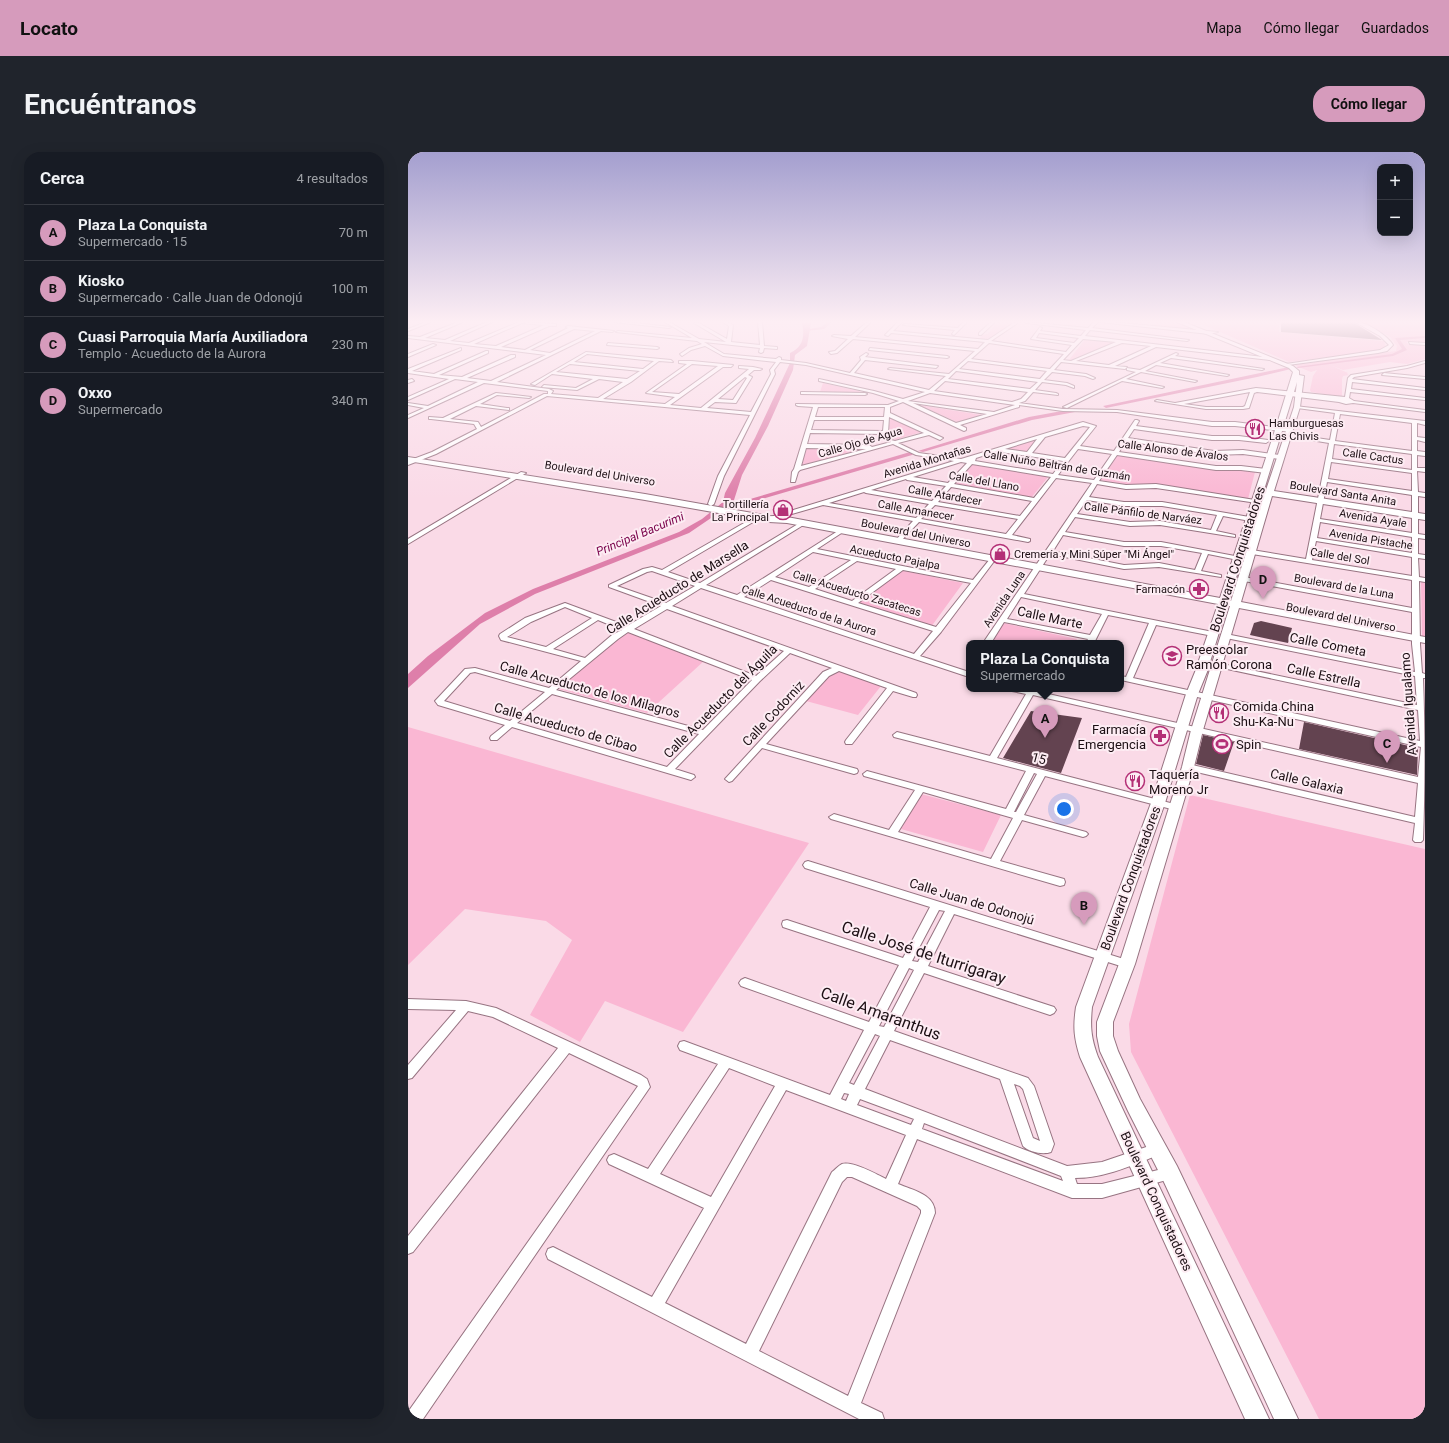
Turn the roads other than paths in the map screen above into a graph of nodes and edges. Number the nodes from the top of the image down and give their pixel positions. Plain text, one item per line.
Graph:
1 (447, 381) edge
2 (476, 381) edge
3 (495, 381) edge
4 (538, 381) edge
5 (593, 381) edge
6 (629, 381) edge
7 (665, 381) edge
8 (701, 381) edge
9 (737, 381) edge
10 (747, 381) edge
11 (769, 381) edge
12 (821, 381) edge
13 (826, 381) edge
14 (888, 381) edge
15 (944, 381) edge
16 (954, 381) edge
17 (1041, 381) edge
18 (1042, 381) edge
19 (1120, 381) edge
20 (1128, 381) edge
21 (1293, 381) edge
22 (1301, 381) edge
23 (1350, 381) edge
24 (1359, 381) edge
25 (482, 382) junction
26 (491, 383) junction
27 (1072, 387) dead end
28 (1162, 387) dead end
29 (1425, 389) edge
30 (1253, 390) junction
31 (1348, 390) junction
32 (931, 391) junction
33 (1032, 391) junction
34 (802, 393) dead end
35 (816, 393) junction
36 (882, 394) junction
37 (1056, 394) dead end
38 (1289, 394) junction
39 (548, 395) junction
40 (1299, 395) junction
41 (680, 396) junction
42 (529, 397) dead end
43 (408, 399) edge
44 (600, 399) junction
45 (1084, 399) junction
46 (714, 400) junction
47 (1343, 400) junction
48 (1425, 400) edge
49 (904, 401) junction
50 (1157, 401) dead end
51 (1019, 402) junction
52 (408, 404) edge
53 (474, 404) junction
54 (1175, 404) junction
55 (667, 405) junction
56 (798, 405) dead end
57 (816, 405) junction
58 (888, 406) junction
59 (1297, 407) junction
60 (428, 408) junction
61 (1009, 408) junction
62 (1065, 408) junction
63 (507, 409) dead end
64 (703, 409) junction
65 (1094, 409) junction
66 (1425, 411) edge
67 (1338, 412) junction
68 (993, 413) junction
69 (753, 414) junction
70 (887, 416) junction
71 (408, 417) edge
72 (431, 418) dead end
73 (812, 418) junction
74 (446, 419) junction
75 (1137, 421) dead end
76 (1414, 422) junction
77 (1425, 423) edge
78 (956, 425) junction
79 (1133, 427) junction
80 (480, 429) junction
81 (964, 429) dead end
82 (1286, 430) junction
83 (808, 431) junction
84 (885, 433) junction
85 (929, 433) junction
86 (1043, 436) junction
87 (940, 438) dead end
88 (1414, 438) junction
89 (1125, 439) junction
90 (1248, 439) junction
91 (1425, 440) edge
92 (1266, 441) dead end
93 (895, 442) junction
94 (1332, 442) junction
95 (803, 446) junction
96 (881, 447) junction
97 (1077, 447) junction
98 (997, 450) junction
99 (1243, 452) junction
100 (1415, 452) junction
101 (1116, 453) junction
102 (1028, 454) junction
103 (1425, 454) edge
104 (978, 456) junction
105 (1275, 457) junction
106 (412, 459) edge
107 (962, 460) junction
108 (1067, 460) junction
109 (1329, 460) junction
110 (972, 462) junction
111 (797, 469) junction
112 (1415, 470) junction
113 (1425, 470) edge
114 (1266, 471) junction
115 (520, 474) junction
116 (1055, 475) junction
117 (906, 478) junction
118 (1325, 480) junction
119 (793, 481) dead end
120 (1096, 482) junction
121 (950, 485) junction
122 (865, 491) junction
123 (1263, 493) junction
124 (1415, 493) junction
125 (1425, 495) edge
126 (1085, 498) junction
127 (1036, 500) junction
128 (1321, 500) junction
129 (822, 503) junction
130 (934, 503) junction
131 (714, 506) junction
132 (736, 511) junction
133 (1221, 514) junction
134 (1415, 514) junction
135 (1074, 515) junction
136 (1425, 515) edge
137 (758, 517) junction
138 (774, 518) junction
139 (1022, 518) junction
140 (917, 520) junction
141 (1256, 520) junction
142 (1317, 520) junction
143 (803, 523) junction
144 (841, 531) junction
145 (1213, 532) junction
146 (1062, 533) junction
147 (1415, 535) junction
148 (1008, 536) junction
149 (1233, 536) dead end
150 (1425, 537) edge
151 (1313, 539) junction
152 (1028, 540) dead end
153 (408, 542) edge
154 (898, 542) junction
155 (811, 550) junction
156 (1049, 552) junction
157 (1205, 552) junction
158 (1252, 552) junction
159 (1416, 556) junction
160 (1425, 557) edge
161 (1238, 558) junction
162 (856, 559) junction
163 (992, 560) junction
164 (1309, 561) junction
165 (901, 568) junction
166 (1038, 569) junction
167 (663, 572) junction
168 (1197, 572) junction
169 (1219, 576) dead end
170 (1245, 576) junction
171 (769, 577) junction
172 (1416, 579) junction
173 (1425, 580) edge
174 (975, 582) junction
175 (700, 585) junction
176 (810, 590) junction
177 (1020, 595) junction
178 (738, 598) junction
179 (853, 603) junction
180 (1229, 605) junction
181 (665, 606) junction
182 (1416, 608) junction
183 (1106, 613) junction
184 (597, 618) junction
185 (1003, 620) junction
186 (1154, 622) junction
187 (628, 629) junction
188 (938, 630) junction
189 (1219, 635) junction
190 (989, 640) edge
191 (1088, 640) edge
192 (1092, 640) edge
193 (1421, 642) edge
194 (546, 650) junction
195 (788, 650) junction
196 (915, 657) junction
197 (813, 659) junction
198 (588, 661) junction
199 (1218, 665) junction
200 (838, 668) junction
201 (966, 672) edge
202 (829, 673) junction
203 (1422, 676) edge
204 (757, 679) junction
205 (1124, 679) edge
206 (892, 687) junction
207 (551, 691) junction
208 (1026, 692) edge
209 (1030, 693) junction
210 (1192, 694) junction
211 (913, 695) dead end
212 (1208, 697) junction
213 (440, 699) joint
214 (1423, 708) edge
215 (511, 724) junction
216 (1190, 728) junction
217 (704, 733) junction
218 (897, 735) dead end
219 (494, 738) dead end
220 (849, 742) dead end
221 (761, 745) junction
222 (1425, 745) edge
223 (992, 760) junction
224 (1188, 767) junction
225 (669, 770) junction
226 (1031, 770) junction
227 (854, 771) dead end
228 (1042, 772) junction
229 (867, 774) dead end
230 (690, 776) dead end
231 (729, 780) dead end
232 (1423, 781) junction
233 (921, 788) junction
234 (1158, 802) junction
235 (1175, 807) junction
236 (1009, 813) junction
237 (1019, 816) junction
238 (834, 817) dead end
239 (1420, 821) junction
240 (892, 833) junction
241 (1083, 834) dead end
242 (1418, 840) dead end
243 (994, 863) junction
244 (808, 865) dead end
245 (1060, 882) dead end
246 (936, 905) junction
247 (951, 909) junction
248 (787, 924) dead end
249 (1101, 956) junction
250 (907, 963) junction
251 (1127, 964) junction
252 (920, 967) junction
253 (746, 983) dead end
254 (408, 1004) edge
255 (466, 1006) junction
256 (1050, 1010) dead end
257 (872, 1028) junction
258 (888, 1033) junction
259 (567, 1046) junction
260 (684, 1046) dead end
261 (726, 1062) junction
262 (408, 1074) edge
263 (1005, 1076) junction
264 (783, 1084) junction
265 (842, 1086) junction
266 (857, 1091) junction
267 (833, 1102) junction
268 (849, 1108) junction
269 (921, 1117) junction
270 (914, 1132) junction
271 (1158, 1149) junction
272 (1136, 1157) junction
273 (614, 1160) dead end
274 (1067, 1172) junction
275 (1170, 1173) junction
276 (651, 1176) junction
277 (1146, 1179) junction
278 (890, 1186) junction
279 (1072, 1191) junction
280 (714, 1205) junction
281 (408, 1248) edge
282 (553, 1254) dead end
283 (654, 1306) junction
284 (749, 1354) junction
285 (852, 1407) junction
286 (413, 1419) edge
287 (876, 1419) edge
288 (1257, 1419) edge
289 (1286, 1419) edge

1 - 43 street
2 - 25 street
3 - 26 street
4 - 5 street
6 - 44 street
7 - 41 street
8 - 41 street
9 - 46 street
10 - 46 street
11 - 69 street
12 - 35 street
13 - 36 street
14 - 32 street
15 - 32 street
16 - 33 street
17 - 33 street
18 - 27 street
19 - 45 street
20 - 28 street
21 - 38 street, Boulevard Conquistadores
22 - 40 street, Boulevard Conquistadores
23 - 31 street
24 - 29 street
25 - 26 street
25 - 60 street
26 - 39 street
30 - 38 street
30 - 54 street
30 - 54 street
31 - 47 street
31 - 48 street
32 - 49 street
32 - 51 street
33 - 37 street
33 - 51 street
34 - 35 street
35 - 36 street
36 - 49 street
38 - 40 street
38 - 82 street, Boulevard Conquistadores
39 - 44 street
39 - 80 street
40 - 47 street
40 - 59 street, Boulevard Conquistadores
41 - 55 street
42 - 53 street
44 - 55 street
45 - 62 street
45 - 65 street
46 - 64 street
47 - 66 street
49 - 58 street
49 - 68 street
49 - 78 street
50 - 54 street
51 - 61 street
51 - 61 street
51 - 62 street
51 - 65 street
52 - 60 street
53 - 63 street
53 - 74 street
55 - 64 street
56 - 57 street
57 - 58 street
57 - 73 street
58 - 70 street
59 - 67 street
59 - 82 street, Boulevard Conquistadores
60 - 71 street
61 - 68 street
62 - 65 street
64 - 69 street
65 - 82 street
67 - 76 street
67 - 94 street
68 - 78 street
69 - 131 street
70 - 73 street
70 - 84 street
70 - 85 street
72 - 74 street
73 - 83 street
74 - 80 street
75 - 79 street, Avenida Luna
76 - 77 street
76 - 88 street, Avenida Igualamo
78 - 81 street
79 - 89 street, Avenida Luna
79 - 90 street
80 - 106 street
82 - 94 street
82 - 105 street, Boulevard Conquistadores
83 - 84 street
83 - 95 street
84 - 93 street, Calle Nuño Beltrán de Guzmán
85 - 87 street
85 - 93 street, Calle Ojo de Agua
86 - 97 street, Avenida Montañas
86 - 98 street, Avenida Montañas
86 - 102 street
88 - 91 street
88 - 100 street, Avenida Igualamo
89 - 99 street
89 - 101 street, Avenida Luna
90 - 92 street
90 - 99 street
93 - 96 street, Calle Ojo de Agua
93 - 107 street, Calle Nuño Beltrán de Guzmán
94 - 100 street
94 - 109 street
95 - 96 street
95 - 111 street
96 - 111 street, Calle Ojo de Agua
97 - 101 street, Calle Alonso de Ávalos
97 - 108 street
98 - 102 street
98 - 104 street, Avenida Montañas
99 - 105 street
100 - 103 street
100 - 112 street, Avenida Igualamo
101 - 114 street, Calle Alonso de Ávalos
101 - 120 street, Avenida Luna
102 - 108 street
104 - 107 street, Avenida Montañas
104 - 110 street
105 - 114 street, Boulevard Conquistadores
105 - 123 street, Boulevard Conquistadores
106 - 115 street, Boulevard del Universo
107 - 110 street, Calle Nuño Beltrán de Guzmán
107 - 117 street, Avenida Montañas
108 - 116 street
109 - 112 street, Calle Cactus
109 - 118 street
110 - 116 street, Calle Nuño Beltrán de Guzmán
110 - 121 street
111 - 119 street
112 - 113 street, Calle Cactus
112 - 124 street, Avenida Igualamo
114 - 123 street, Boulevard Conquistadores
115 - 131 street, Boulevard del Universo
115 - 153 street
116 - 120 street, Calle Nuño Beltrán de Guzmán
116 - 127 street
117 - 121 street, Calle del Llano
117 - 122 street, Avenida Montañas
118 - 124 street
118 - 128 street
120 - 123 street, Calle Nuño Beltrán de Guzmán
120 - 126 street, Avenida Luna
121 - 127 street, Calle del Llano
121 - 130 street
122 - 129 street, Avenida Montañas
122 - 130 street, Calle Atardecer
123 - 128 street, Boulevard Santa Anita
123 - 141 street, Boulevard Conquistadores
124 - 125 street
124 - 134 street, Avenida Igualamo
126 - 133 street
126 - 135 street, Avenida Luna
127 - 139 street
128 - 134 street, Boulevard Santa Anita
128 - 142 street
129 - 138 street, Avenida Montañas
129 - 140 street, Calle Amanecer
130 - 139 street, Calle Atardecer
130 - 140 street
131 - 132 street, Boulevard del Universo
132 - 137 street, Boulevard del Universo
132 - 138 street, Boulevard del Universo
133 - 141 street
133 - 145 street
134 - 136 street, Boulevard Santa Anita
134 - 147 street, Avenida Igualamo
135 - 145 street, Calle Pánfilo de Narváez
135 - 146 street, Avenida Luna
137 - 138 street, Boulevard del Universo
137 - 167 street
138 - 143 street, Boulevard del Universo
139 - 148 street
140 - 148 street, Calle Amanecer
140 - 154 street
141 - 158 street, Boulevard Conquistadores
141 - 161 street, Boulevard Conquistadores
142 - 147 street, Avenida Ayale
142 - 151 street
143 - 144 street, Boulevard del Universo
143 - 175 street, Calle Acueducto de Marsella
144 - 154 street, Boulevard del Universo
144 - 155 street
145 - 149 street, Calle Pánfilo de Narváez
146 - 156 street, Avenida Luna
146 - 157 street
147 - 150 street, Avenida Ayale
147 - 159 street, Avenida Igualamo
148 - 152 street, Calle Amanecer
151 - 159 street, Avenida Pistache
151 - 164 street
154 - 163 street, Boulevard del Universo
155 - 162 street, Acueducto Pajalpa
155 - 171 street
156 - 166 street, Avenida Luna
156 - 168 street
157 - 161 street
157 - 168 street
158 - 164 street, Calle del Sol
158 - 170 street, Boulevard Conquistadores
159 - 160 street, Avenida Pistache
159 - 172 street, Avenida Igualamo
161 - 180 street, Boulevard Conquistadores
162 - 165 street, Acueducto Pajalpa
162 - 176 street
163 - 166 street, Boulevard del Universo
163 - 174 street
164 - 172 street, Calle del Sol
165 - 174 street, Acueducto Pajalpa
165 - 179 street
166 - 177 street, Avenida Luna
166 - 180 street, Boulevard del Universo
167 - 175 street, Calle Acueducto de la Aurora
167 - 181 street, Calle Acueducto de la Aurora
168 - 169 street
170 - 180 street, Boulevard Conquistadores
170 - 182 street, Boulevard de la Luna
171 - 176 street, Calle Acueducto Zacatecas
171 - 178 street
172 - 173 street, Calle del Sol
172 - 182 street, Avenida Igualamo
174 - 188 street
175 - 178 street, Calle Acueducto de la Aurora
175 - 181 street, Calle Acueducto de Marsella
176 - 179 street, Calle Acueducto Zacatecas
177 - 183 street, Calle Cometa
177 - 185 street, Avenida Luna
178 - 196 street, Calle Acueducto de la Aurora
179 - 188 street, Calle Acueducto Zacatecas
180 - 189 street, Boulevard Conquistadores
180 - 193 street, Boulevard del Universo
181 - 187 street, Calle Acueducto de Marsella
181 - 195 street
182 - 193 street, Avenida Igualamo
183 - 186 street, Calle Cometa
183 - 192 street
184 - 187 street
184 - 194 street
184 - 194 street
185 - 190 street, Avenida Luna
185 - 191 street, Calle Marte
186 - 189 street, Calle Cometa
186 - 205 street
187 - 198 street, Calle Acueducto de Marsella
187 - 204 street
188 - 196 street
189 - 199 street, Boulevard Conquistadores
189 - 203 street, Calle Cometa
189 - 210 street, Boulevard Conquistadores
193 - 203 street, Avenida Igualamo
194 - 198 street
195 - 197 street
195 - 204 street, Calle Acueducto del Águila
196 - 201 street, Calle Acueducto de la Aurora
197 - 200 street
197 - 202 street
198 - 207 street, Calle Acueducto de Marsella
199 - 212 street, Boulevard Conquistadores
199 - 214 street, Calle Estrella
200 - 202 street, Calle Codorniz
200 - 206 street
202 - 221 street, Calle Codorniz
203 - 214 street, Avenida Igualamo
204 - 217 street, Calle Acueducto del Águila
205 - 210 street
206 - 211 street
206 - 220 street
207 - 213 street, Calle Acueducto de los Milagros
207 - 215 street, Calle Acueducto de Marsella
207 - 217 street, Calle Acueducto de los Milagros
208 - 209 street
209 - 216 street
209 - 223 street
210 - 212 street
210 - 216 street, Boulevard Conquistadores
212 - 216 street, Boulevard Conquistadores
212 - 222 street
213 - 215 street, Calle Acueducto de Cibao
214 - 222 street, Avenida Igualamo
215 - 219 street, Calle Acueducto de Marsella
215 - 225 street, Calle Acueducto de Cibao
216 - 224 street, Boulevard Conquistadores
216 - 232 street
216 - 234 street, Boulevard Conquistadores
217 - 225 street, Calle Acueducto del Águila
218 - 223 street, 15
221 - 227 street
221 - 231 street, Calle Codorniz
222 - 232 street, Avenida Igualamo
223 - 226 street, 15
224 - 235 street, Boulevard Conquistadores
224 - 239 street, Calle Galaxia
225 - 230 street, Calle Acueducto de Cibao
226 - 228 street, 15
226 - 236 street
228 - 234 street, 15
228 - 237 street
229 - 233 street
232 - 239 street, Avenida Igualamo
233 - 236 street
233 - 240 street
234 - 235 street, 15
234 - 249 street, Boulevard Conquistadores
235 - 251 street, Boulevard Conquistadores
236 - 237 street
237 - 241 street
237 - 243 street
238 - 240 street
239 - 242 street, Avenida Igualamo
240 - 243 street
243 - 245 street
244 - 246 street, Calle Juan de Odonojú
246 - 247 street, Calle Juan de Odonojú
246 - 250 street
247 - 249 street, Calle Juan de Odonojú
247 - 252 street
248 - 250 street, Calle José de Iturrigaray
249 - 251 street, Calle Juan de Odonojú
249 - 272 street, Boulevard Conquistadores
250 - 252 street, Calle José de Iturrigaray
250 - 257 street
251 - 271 street, Boulevard Conquistadores
252 - 256 street, Calle José de Iturrigaray
252 - 258 street
253 - 257 street, Calle Amaranthus
254 - 255 street
255 - 259 street
255 - 262 street
257 - 258 street, Calle Amaranthus
257 - 265 street
258 - 263 street, Calle Amaranthus
258 - 266 street
259 - 281 street
259 - 286 street
260 - 261 street
261 - 264 street
261 - 276 street
263 - 263 street, Calle Amaranthus
264 - 267 street
264 - 280 street
265 - 266 street
265 - 267 street
266 - 268 street
266 - 269 street
267 - 268 street
268 - 270 street
269 - 270 street
269 - 274 street
270 - 278 street
270 - 279 street
271 - 272 street
271 - 275 street, Boulevard Conquistadores
272 - 274 street
272 - 277 street, Boulevard Conquistadores
273 - 276 street
274 - 279 street
275 - 277 street
275 - 289 street, Boulevard Conquistadores
276 - 280 street
277 - 279 street
277 - 288 street, Boulevard Conquistadores
278 - 284 street
278 - 285 street
280 - 283 street
282 - 283 street
283 - 284 street
284 - 285 street
285 - 287 street

